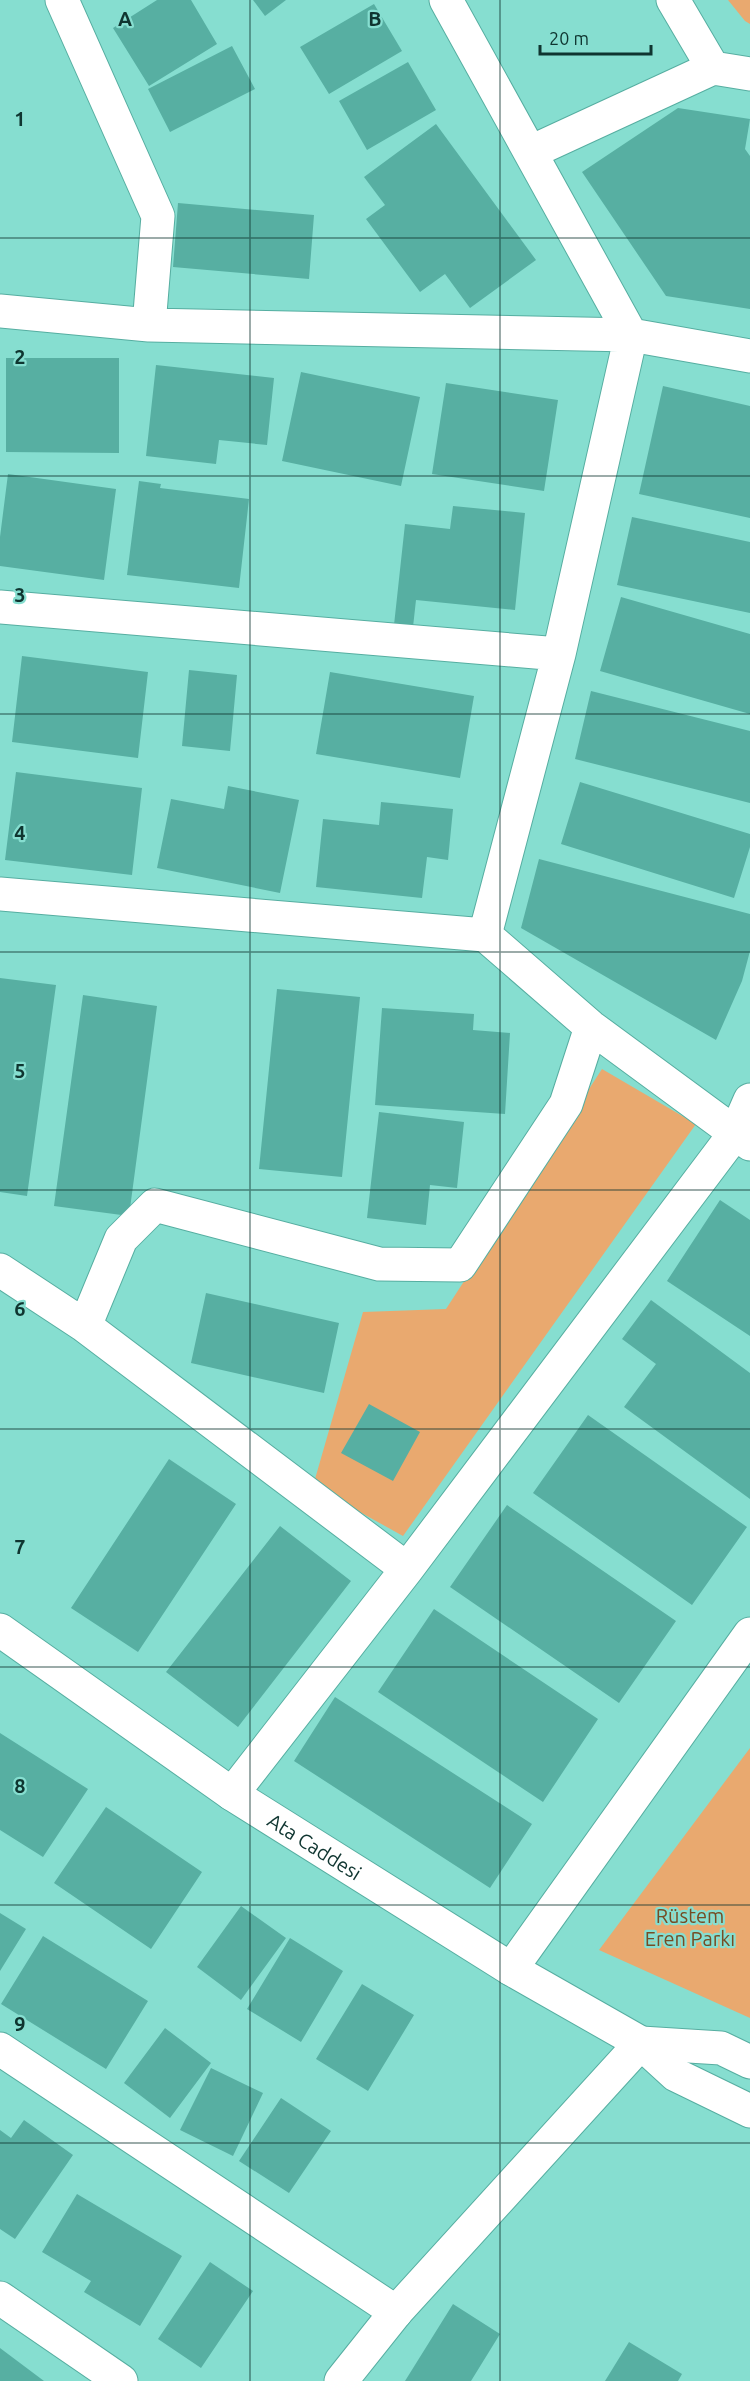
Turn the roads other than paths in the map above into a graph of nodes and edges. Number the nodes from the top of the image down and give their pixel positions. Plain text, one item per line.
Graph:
1 (62, 0) edge
2 (446, 0) edge
3 (673, 0) edge
4 (713, 68) junction
5 (750, 74) edge
6 (531, 152) junction
7 (0, 311) edge
8 (149, 326) junction
9 (631, 335) junction
10 (750, 357) edge
11 (0, 607) edge
12 (559, 654) junction
13 (0, 894) edge
14 (485, 935) junction
15 (591, 1027) junction
16 (750, 1100) edge
17 (743, 1138) edge
18 (0, 1270) edge
19 (85, 1326) junction
20 (407, 1569) junction
21 (0, 1630) edge
22 (750, 1634) edge
23 (232, 1794) junction
24 (511, 1969) junction
25 (641, 2043) junction
26 (0, 2049) edge
27 (750, 2062) edge
28 (750, 2111) edge
29 (0, 2298) edge
30 (396, 2313) junction
31 (121, 2381) edge
32 (341, 2381) edge

1 - 8 street
2 - 6 street
3 - 4 street
4 - 5 street
4 - 6 street
6 - 9 street
7 - 8 street
8 - 9 street
9 - 10 street
9 - 12 street
11 - 12 street
12 - 14 street
13 - 14 street
14 - 15 street
15 - 17 street
15 - 19 street
16 - 17 street
17 - 20 street
18 - 19 street
19 - 20 street
20 - 23 street
21 - 23 street, Ata Caddesi
22 - 24 street
23 - 24 street, Ata Caddesi
24 - 25 street, Ata Caddesi
25 - 27 street
25 - 28 street
25 - 30 street
26 - 30 street
29 - 31 street
30 - 32 street

